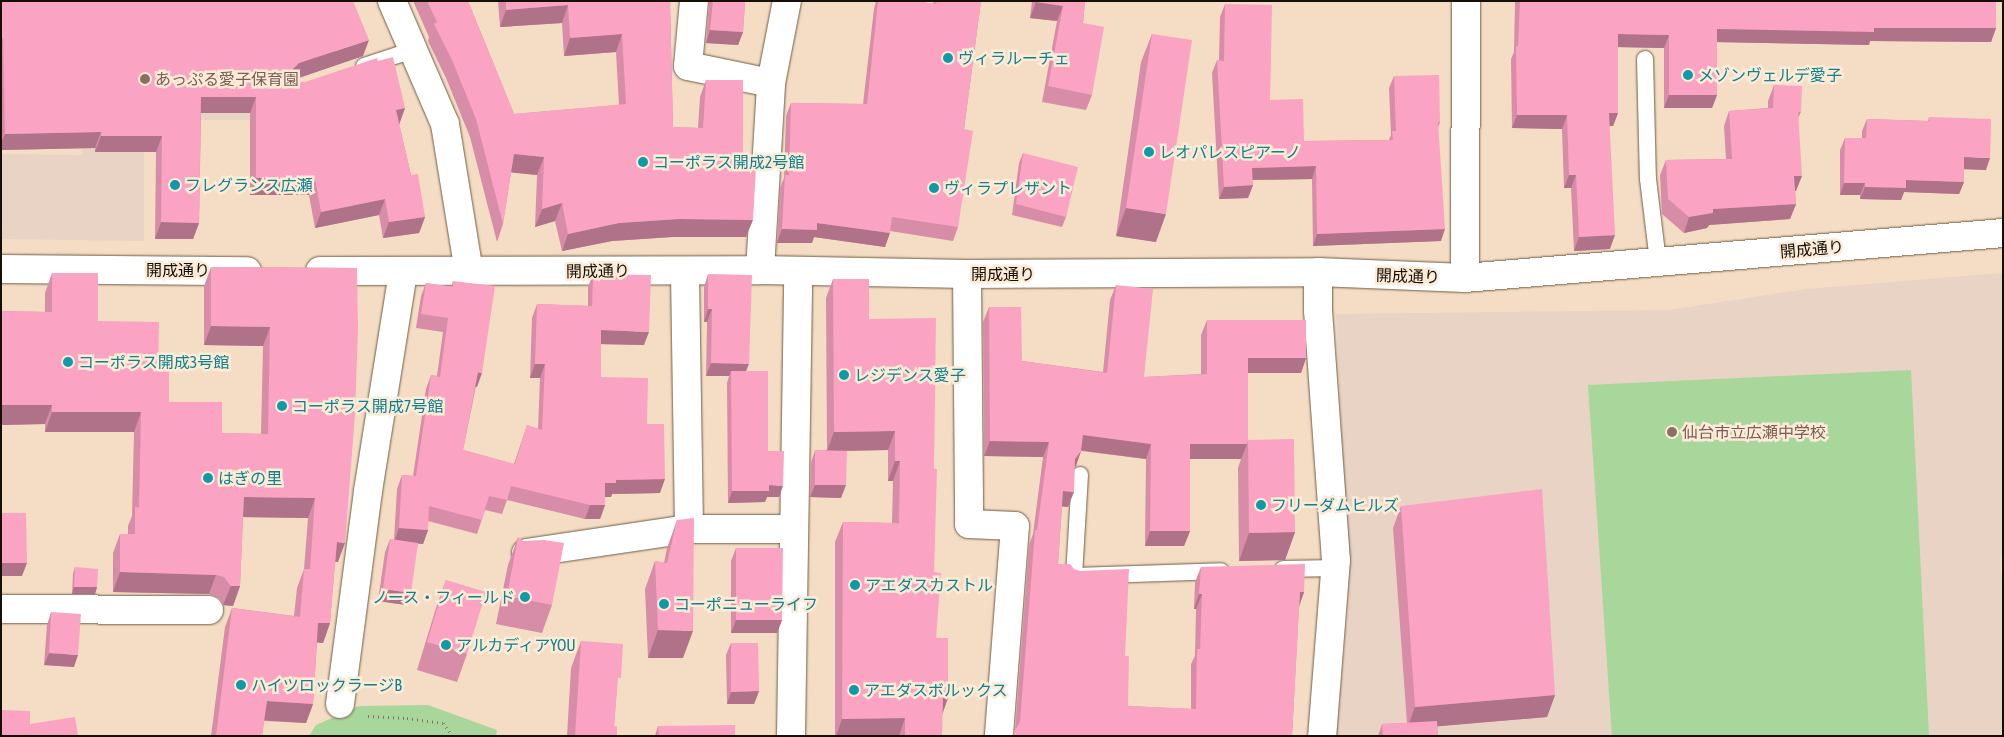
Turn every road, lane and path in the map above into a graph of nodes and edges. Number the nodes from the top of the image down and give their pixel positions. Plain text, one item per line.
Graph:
1 (392, 1) edge
2 (694, 1) edge
3 (787, 1) edge
4 (1466, 1) edge
5 (413, 50) junction
6 (1645, 59) dead end
7 (350, 71) edge
8 (771, 83) junction
9 (2003, 233) edge
10 (1658, 262) junction
11 (1, 269) edge
12 (685, 270) junction
13 (760, 270) junction
14 (798, 271) junction
15 (403, 272) junction
16 (469, 272) junction
17 (1318, 272) junction
18 (967, 274) junction
19 (1465, 278) junction
20 (1080, 475) dead end
21 (689, 529) junction
22 (794, 529) junction
23 (518, 554) edge
24 (1336, 568) junction
25 (1239, 570) edge
26 (1268, 570) edge
27 (1, 609) edge
28 (209, 610) dead end
29 (340, 704) dead end
30 (364, 717) dead end
31 (452, 736) edge
32 (792, 736) edge
33 (999, 736) edge
34 (1322, 736) edge

1 - 5 street
2 - 8 street
3 - 8 street
4 - 19 street
5 - 7 lane
5 - 16 street
6 - 10 lane
8 - 13 street
9 - 10 street, 開成通り
10 - 19 street, 開成通り
11 - 15 street, 開成通り
12 - 13 street, 開成通り
12 - 16 street, 開成通り
12 - 21 street
13 - 14 street, 開成通り
14 - 18 street, 開成通り
14 - 22 street
15 - 16 street, 開成通り
15 - 29 street
17 - 18 street, 開成通り
17 - 19 street, 開成通り
17 - 24 street
18 - 33 street
20 - 25 lane
21 - 22 street
21 - 23 street
22 - 32 street
24 - 26 lane
24 - 34 street
27 - 28 street
30 - 31 path

